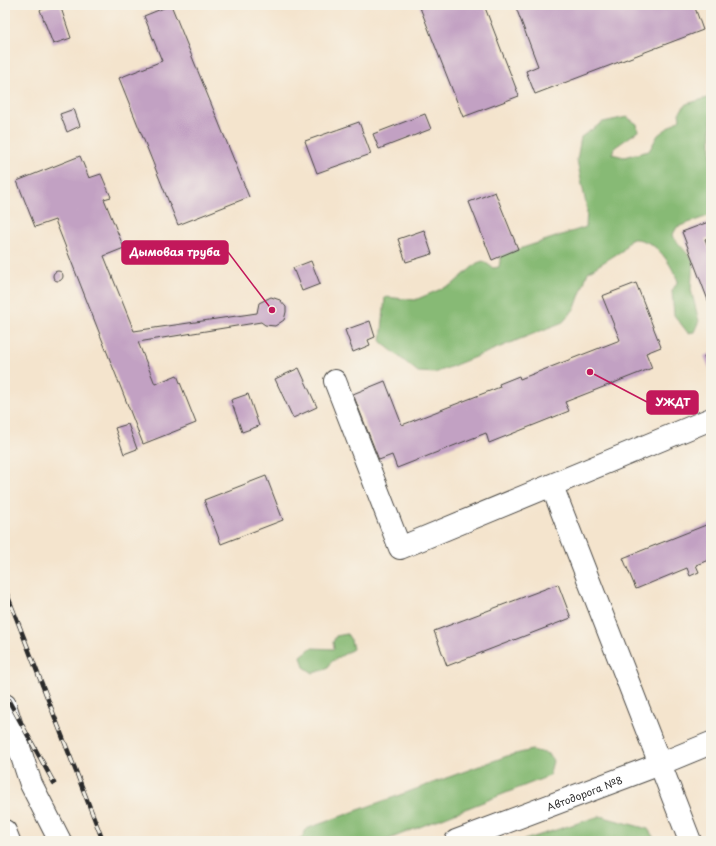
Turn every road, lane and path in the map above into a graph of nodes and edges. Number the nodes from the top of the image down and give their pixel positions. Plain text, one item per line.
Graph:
1 (336, 381) dead end
2 (711, 419) edge
3 (552, 486) junction
4 (5, 705) edge
5 (711, 742) edge
6 (660, 764) junction
7 (5, 831) edge
8 (9, 841) edge
9 (60, 841) edge
10 (456, 841) edge
11 (690, 841) edge

1 - 3 street
2 - 3 street
3 - 6 street
4 - 9 street
5 - 6 street, Автодорога №8
6 - 10 street, Автодорога №8
6 - 11 street
7 - 8 street

